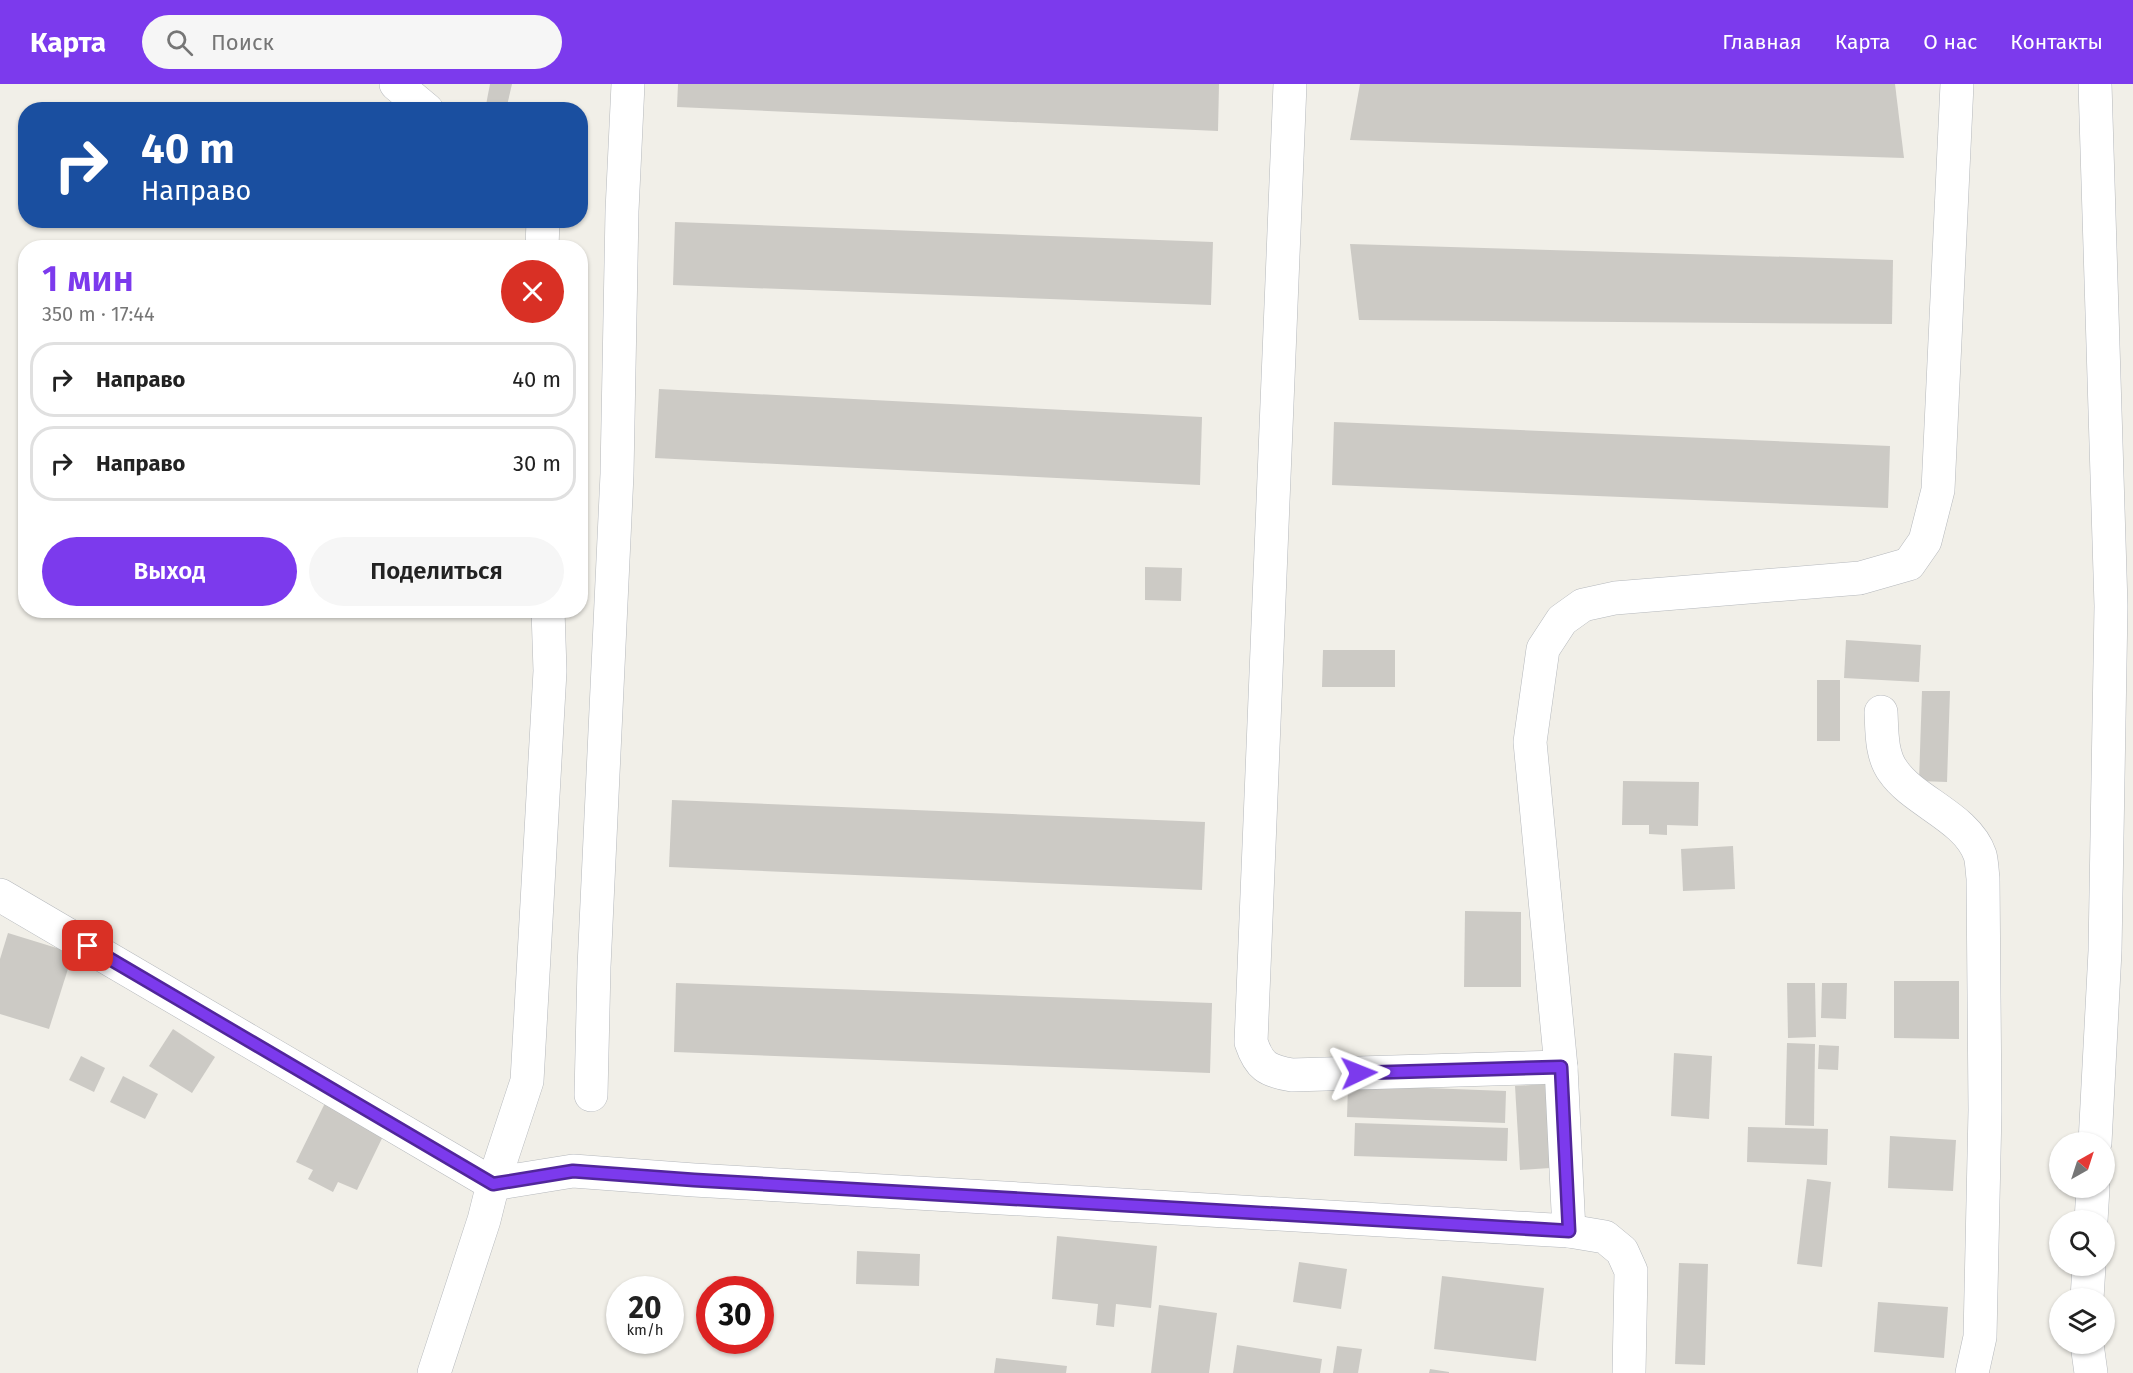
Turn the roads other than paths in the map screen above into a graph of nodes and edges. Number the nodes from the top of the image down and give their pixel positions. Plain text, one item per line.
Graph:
1 (396, 84) edge
2 (628, 84) edge
3 (1290, 84) edge
4 (1958, 84) edge
5 (2095, 84) edge
6 (417, 102) edge
7 (548, 618) edge
8 (1881, 712) dead end
9 (0, 895) edge
10 (1561, 1067) junction
11 (591, 1095) dead end
12 (2096, 1132) edge
13 (493, 1184) junction
14 (1569, 1231) junction
15 (2088, 1354) edge
16 (434, 1373) edge
17 (1629, 1373) edge
18 (1972, 1373) edge
19 (2091, 1373) edge

1 - 6 street
2 - 11 street
3 - 10 street
4 - 10 street
5 - 12 street
7 - 13 street
8 - 18 street
9 - 13 street
10 - 14 street
13 - 14 street
13 - 16 street
14 - 17 street
15 - 19 street

